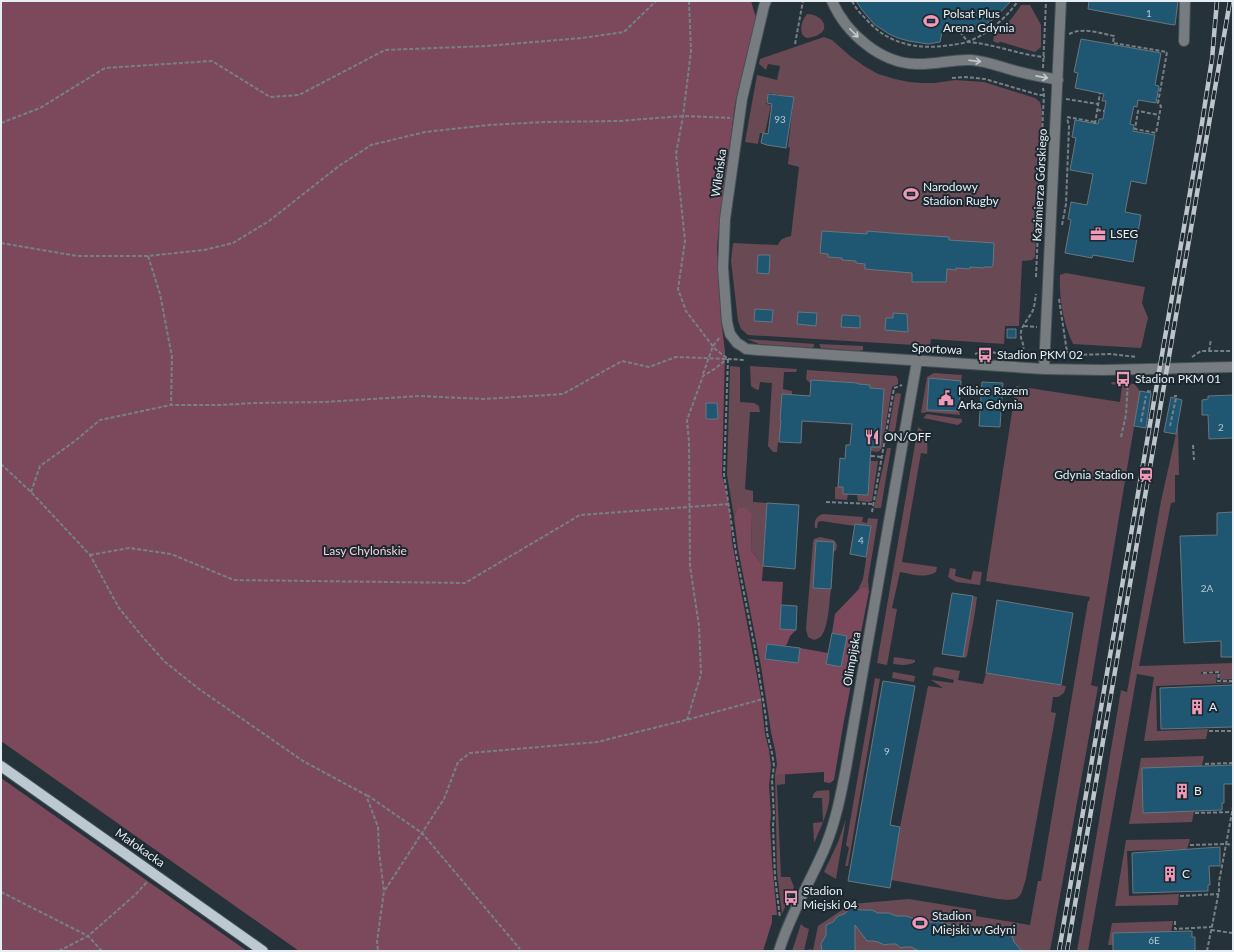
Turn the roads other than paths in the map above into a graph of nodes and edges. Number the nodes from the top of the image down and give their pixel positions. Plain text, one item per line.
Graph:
1 (832, 1) edge
2 (1061, 1) edge
3 (1185, 1) edge
4 (765, 3) edge
5 (1184, 40) dead end
6 (1058, 80) junction
7 (737, 344) joint
8 (917, 361) junction
9 (1233, 367) edge
10 (1044, 369) junction
11 (1, 766) edge
12 (263, 951) edge
13 (779, 951) edge

1 -> 6 street
2 - 6 street, Kazimierza Górskiego
3 - 5 street
4 - 7 street, Wileńska
6 - 10 street, Kazimierza Górskiego
7 - 8 street, Sportowa
8 - 10 street, Sportowa
8 - 13 street, Olimpijska
9 - 10 street, Sportowa
11 - 12 main road, Małokacka

